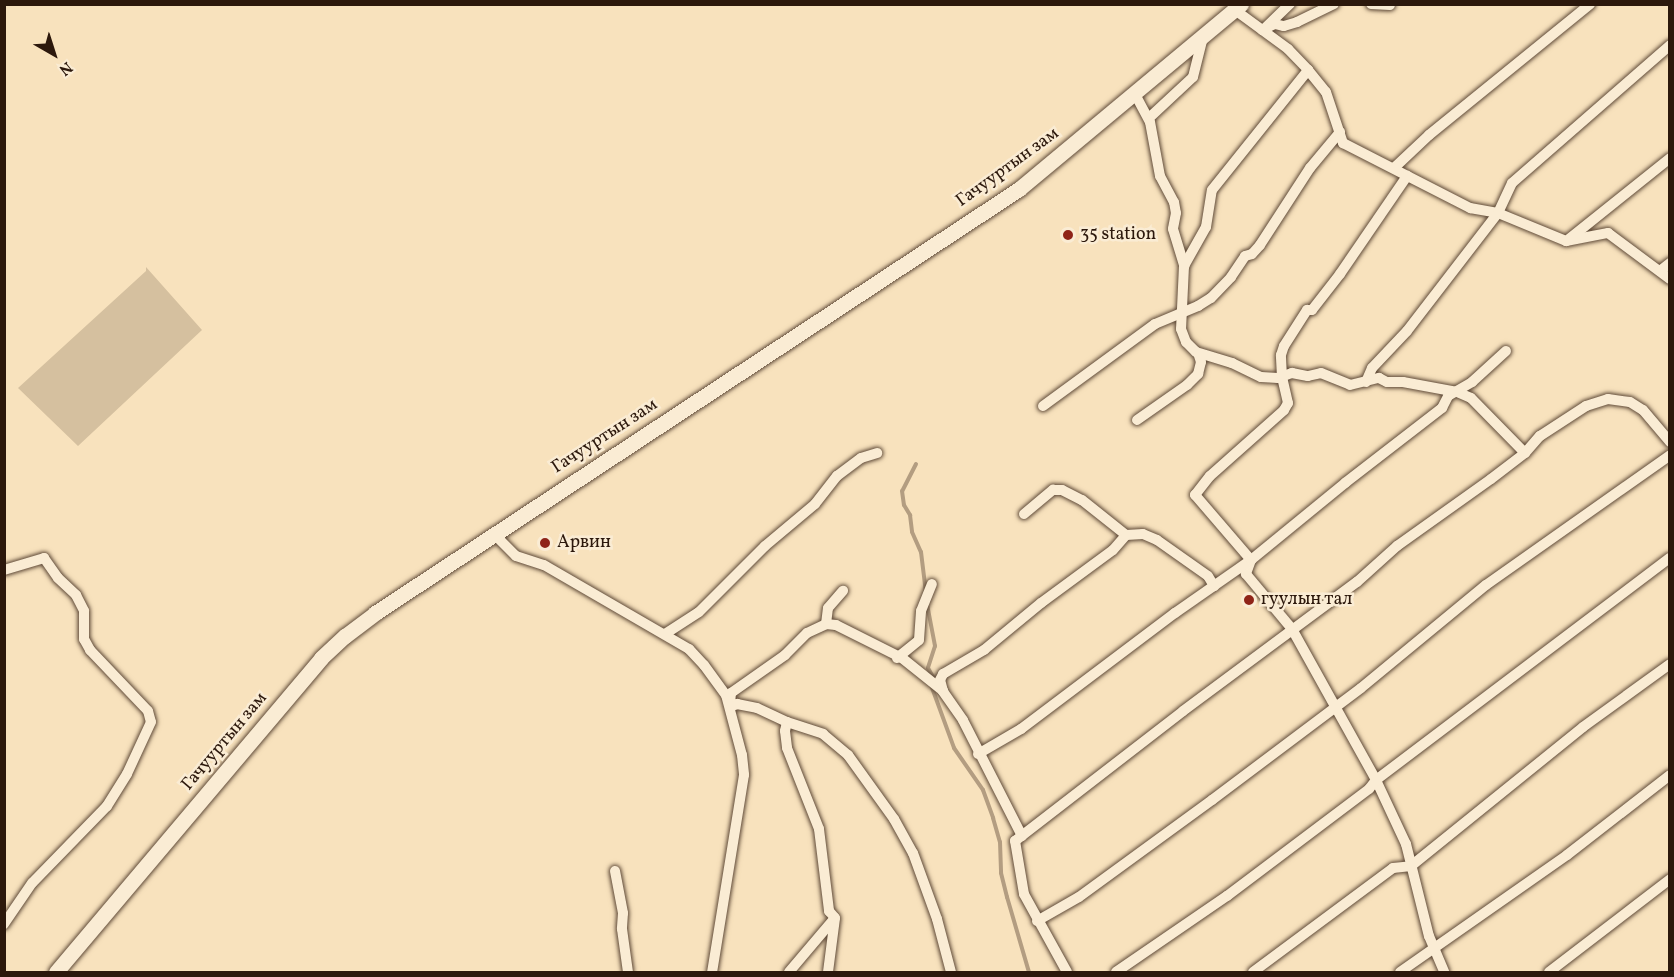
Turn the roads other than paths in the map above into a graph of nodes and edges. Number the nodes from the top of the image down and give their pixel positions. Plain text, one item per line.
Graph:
1 (1290, 4) edge
2 (1334, 4) edge
3 (1371, 4) edge
4 (1390, 4) edge
5 (1590, 4) edge
6 (1238, 7) edge
7 (1262, 30) junction
8 (1203, 37) junction
9 (1670, 45) edge
10 (1308, 70) junction
11 (1135, 94) junction
12 (1149, 118) junction
13 (1340, 132) junction
14 (1670, 158) edge
15 (1394, 168) junction
16 (1407, 176) junction
17 (1498, 213) junction
18 (1566, 241) junction
19 (1670, 263) edge
20 (1184, 266) junction
21 (1660, 271) junction
22 (1670, 279) edge
23 (1182, 311) junction
24 (1506, 351) dead end
25 (1198, 353) junction
26 (1282, 377) junction
27 (1365, 382) junction
28 (1457, 392) junction
29 (1043, 406) dead end
30 (1137, 420) dead end
31 (1670, 442) edge
32 (877, 453) dead end
33 (1525, 453) junction
34 (1670, 455) edge
35 (1024, 514) dead end
36 (494, 534) junction
37 (1126, 535) junction
38 (1670, 558) edge
39 (1251, 560) junction
40 (4, 570) edge
41 (932, 584) dead end
42 (1214, 586) junction
43 (843, 591) dead end
44 (826, 624) junction
45 (1292, 628) junction
46 (665, 634) junction
47 (897, 658) junction
48 (1670, 664) edge
49 (943, 691) junction
50 (730, 707) junction
51 (1333, 708) junction
52 (788, 722) junction
53 (978, 754) junction
54 (1670, 775) edge
55 (1376, 780) junction
56 (1022, 836) junction
57 (1411, 866) junction
58 (615, 871) dead end
59 (1670, 879) edge
60 (835, 918) junction
61 (1037, 921) junction
62 (4, 924) edge
63 (1435, 950) junction
64 (56, 972) edge
65 (628, 972) edge
66 (712, 972) edge
67 (789, 972) edge
68 (828, 972) edge
69 (951, 972) edge
70 (1067, 972) edge
71 (1116, 972) edge
72 (1253, 972) edge
73 (1400, 972) edge
74 (1444, 972) edge
75 (1549, 972) edge

1 - 7 street
2 - 7 street
3 - 4 street
5 - 15 street
6 - 7 street
6 - 8 main road, Гачууртын зам
7 - 10 street
8 - 11 main road, Гачууртын зам
8 - 12 street
9 - 17 street
10 - 13 street
10 - 20 street
11 - 12 street
11 - 36 main road, Гачууртын зам
12 - 20 street
13 - 15 street
13 - 23 street
14 - 18 street
15 - 16 street
16 - 17 street
16 - 26 street
17 - 18 street
17 - 27 street
18 - 21 street
19 - 21 street
20 - 23 street
21 - 22 street
23 - 25 street
23 - 29 street
24 - 28 street
25 - 26 street
25 - 30 street
26 - 27 street
26 - 39 street
27 - 28 street
28 - 33 street
28 - 39 street
31 - 33 street
32 - 46 street
33 - 45 street
34 - 51 street
35 - 37 street
36 - 46 street
36 - 64 main road, Гачууртын зам
37 - 42 street
37 - 49 street
38 - 55 street
39 - 42 street
39 - 45 street
40 - 62 street
41 - 47 street
42 - 53 street
43 - 44 street
44 - 47 street
44 - 50 street
45 - 51 street
45 - 56 street
46 - 50 street
47 - 49 street
48 - 57 street
49 - 53 street
50 - 52 street
50 - 66 street
51 - 55 street
51 - 61 street
52 - 60 street
52 - 69 street
53 - 56 street
54 - 63 street
55 - 57 street
55 - 71 street
56 - 61 street
57 - 63 street
57 - 72 street
58 - 65 street
59 - 75 street
60 - 67 street
60 - 68 street
61 - 70 street
63 - 73 street
63 - 74 street

